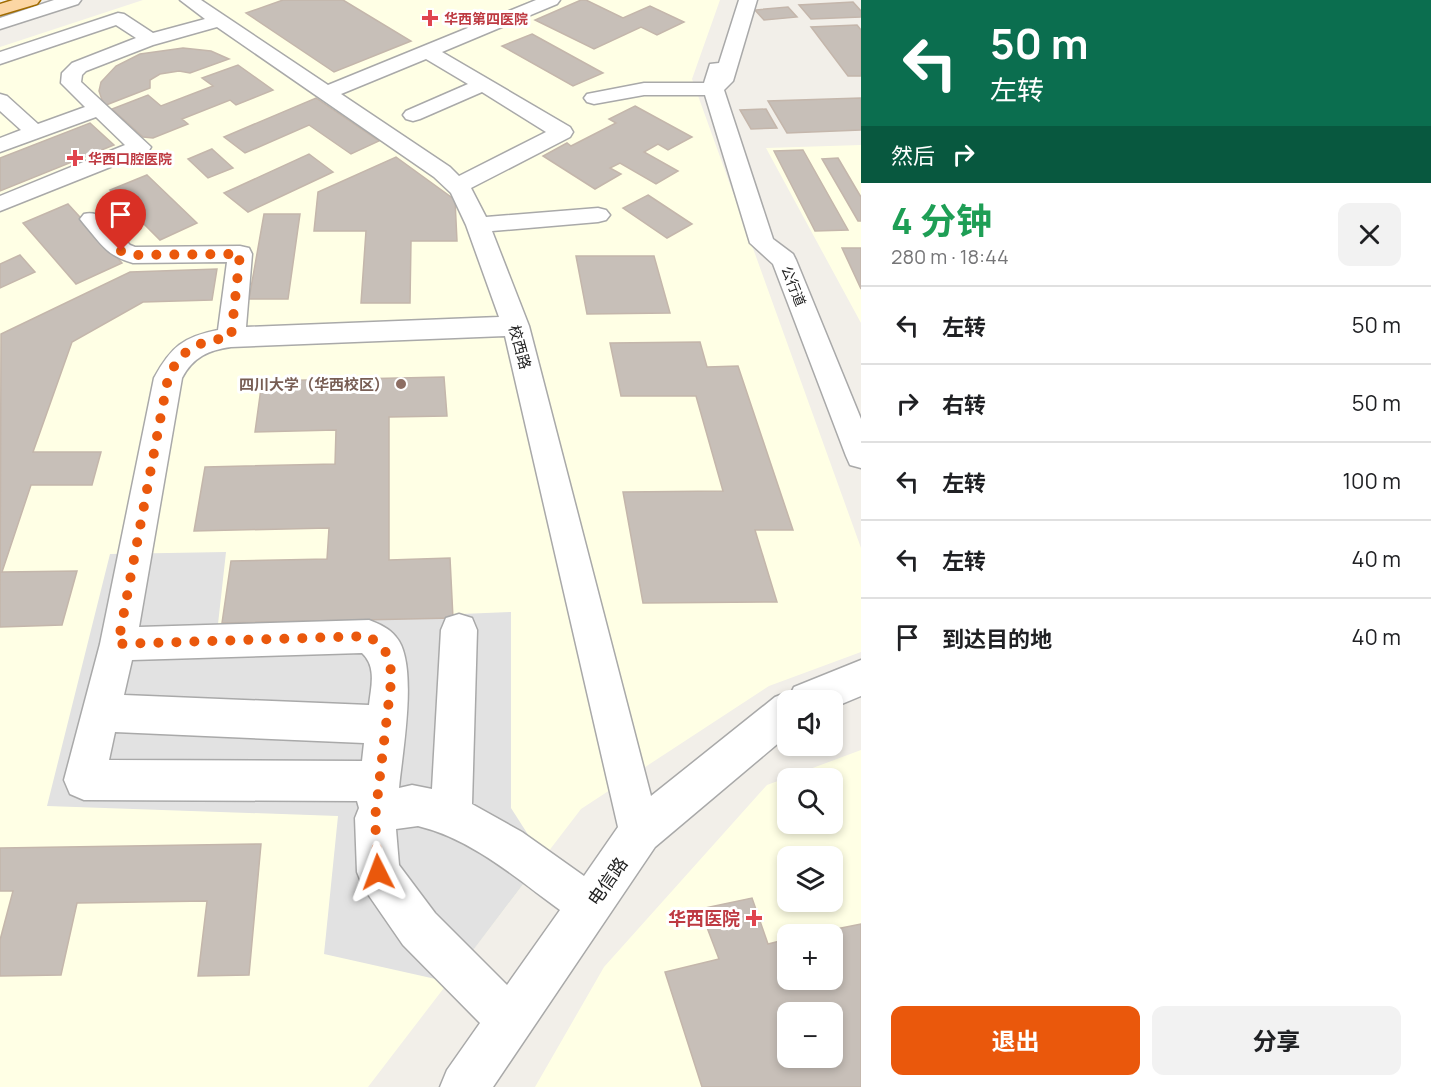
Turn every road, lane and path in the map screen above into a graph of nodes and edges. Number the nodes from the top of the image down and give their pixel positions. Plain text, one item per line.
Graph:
1 (31, 0) edge
2 (72, 0) edge
3 (189, 0) edge
4 (551, 0) edge
5 (737, 0) edge
6 (748, 0) edge
7 (0, 10) edge
8 (220, 21) junction
9 (0, 24) edge
10 (150, 40) junction
11 (427, 51) junction
12 (0, 58) edge
13 (484, 84) junction
14 (713, 89) junction
15 (327, 93) junction
16 (594, 98) dead end
17 (0, 100) edge
18 (98, 109) junction
19 (413, 115) dead end
20 (35, 132) junction
21 (0, 145) edge
22 (457, 186) junction
23 (0, 204) edge
24 (598, 215) dead end
25 (92, 219) dead end
26 (478, 225) junction
27 (516, 326) junction
28 (231, 337) junction
29 (861, 456) edge
30 (459, 630) dead end
31 (118, 644) junction
32 (861, 678) edge
33 (832, 690) edge
34 (101, 713) junction
35 (777, 719) edge
36 (387, 724) junction
37 (377, 800) junction
38 (451, 814) junction
39 (640, 832) junction
40 (590, 905) junction
41 (510, 1021) junction
42 (464, 1087) edge

1 - 7 main road
2 - 9 street
3 - 8 street, 校西路
4 - 11 street
5 - 14 street, 公行道
6 - 14 street
8 - 10 street
8 - 15 street, 校西路
10 - 12 street
10 - 18 street
11 - 13 street
11 - 15 street
13 - 19 street
13 - 22 street
14 - 16 street
14 - 29 street, 公行道
15 - 22 street, 校西路
17 - 20 street
18 - 20 street
18 - 23 street
20 - 21 street
22 - 26 street, 校西路
24 - 26 street
25 - 28 street
26 - 27 street, 校西路
27 - 28 street
27 - 39 street, 校西路
28 - 31 street
30 - 38 street
31 - 34 street
31 - 36 street
32 - 33 street
34 - 36 street
34 - 37 street
35 - 39 street, 电信路
36 - 37 street
37 - 38 street
37 - 41 street
38 - 40 street
39 - 40 street, 电信路
40 - 41 street, 电信路
41 - 42 street, 电信路

